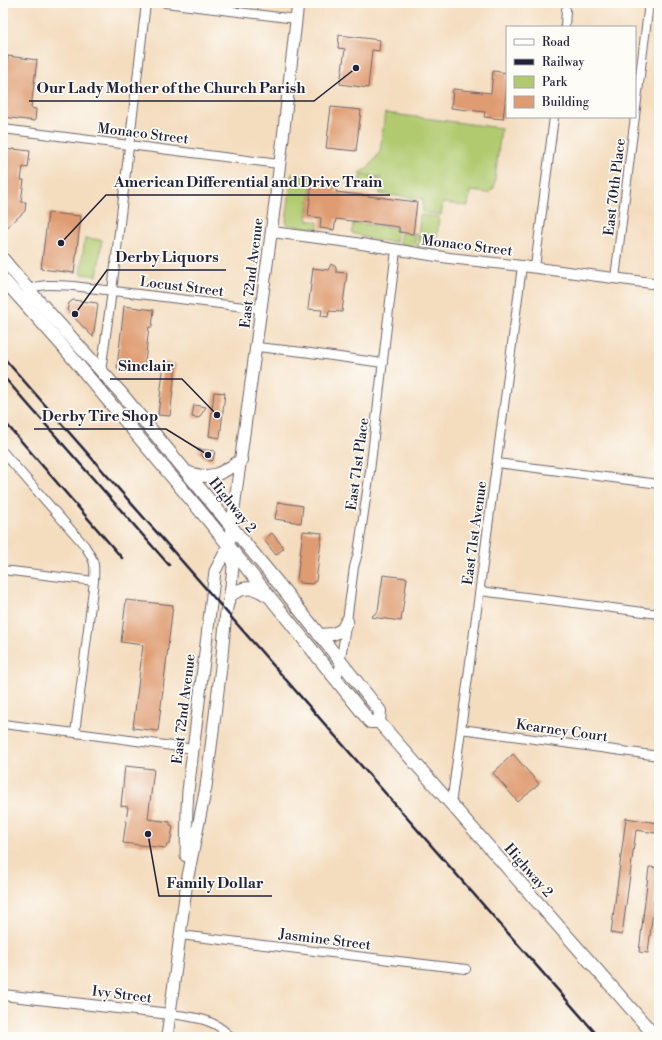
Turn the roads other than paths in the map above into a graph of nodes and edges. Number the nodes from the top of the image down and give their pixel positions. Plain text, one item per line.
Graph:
1 (146, 3) edge
2 (165, 3) edge
3 (298, 3) edge
4 (649, 3) edge
5 (566, 10) dead end
6 (296, 19) junction
7 (564, 26) edge
8 (638, 73) edge
9 (636, 91) edge
10 (554, 118) edge
11 (633, 118) edge
12 (3, 129) edge
13 (129, 145) junction
14 (279, 164) junction
15 (272, 232) junction
16 (396, 250) junction
17 (3, 259) edge
18 (522, 266) junction
19 (535, 267) junction
20 (615, 278) junction
21 (3, 279) edge
22 (659, 284) edge
23 (28, 289) junction
24 (112, 291) junction
25 (261, 309) junction
26 (257, 347) junction
27 (382, 363) junction
28 (101, 371) junction
29 (3, 452) edge
30 (241, 460) junction
31 (497, 463) junction
32 (187, 472) junction
33 (659, 484) edge
34 (232, 527) junction
35 (229, 546) junction
36 (3, 570) edge
37 (94, 581) junction
38 (480, 591) junction
39 (230, 596) junction
40 (274, 601) junction
41 (659, 614) edge
42 (348, 621) junction
43 (319, 635) junction
44 (341, 662) junction
45 (337, 681) junction
46 (379, 722) junction
47 (3, 724) edge
48 (461, 729) junction
49 (75, 733) junction
50 (193, 749) junction
51 (659, 756) edge
52 (451, 805) junction
53 (186, 881) junction
54 (180, 935) junction
55 (466, 970) dead end
56 (3, 995) edge
57 (170, 1014) junction
58 (167, 1037) edge
59 (231, 1037) edge
60 (656, 1037) edge

1 - 13 street
2 - 6 street
3 - 6 main road, East 72nd Avenue
4 - 8 street, East 70th Place
5 - 7 street
6 - 14 main road, East 72nd Avenue
8 - 9 street, East 70th Place
10 - 19 street
11 - 20 street, East 70th Place
12 - 13 street, Monaco Street
13 - 14 street, Monaco Street
13 - 24 street
14 - 15 main road, East 72nd Avenue
15 - 16 street, Monaco Street
15 - 25 main road, East 72nd Avenue
16 - 18 street, Monaco Street
16 - 27 street, East 71st Place
17 - 23 main road, Highway 2
18 - 19 street, Monaco Street
18 - 31 street, East 71st Avenue
19 - 20 street, Monaco Street
20 - 22 street, Monaco Street
21 - 35 main road, Highway 2
23 - 24 street, Locust Street
23 - 28 main road, Highway 2
24 - 25 street, Locust Street
24 - 28 street
25 - 26 main road, East 72nd Avenue
26 - 27 street
26 - 30 main road, East 72nd Avenue
27 - 42 street, East 71st Place
28 - 32 main road, Highway 2
29 - 37 street
30 - 32 main road
30 - 34 main road, East 72nd Avenue
31 - 33 street
31 - 38 street, East 71st Avenue
32 - 34 main road, Highway 2
34 - 35 main road, East 72nd Avenue
34 - 43 main road, Highway 2
35 - 39 main road, East 72nd Avenue
35 - 40 main road, Highway 2
35 - 50 main road, East 72nd Avenue
36 - 37 street
37 - 49 street
38 - 41 street
38 - 48 street, East 71st Avenue
39 - 40 main road
39 - 53 main road, East 72nd Avenue
40 - 45 main road, Highway 2
42 - 43 main road
42 - 44 street, East 71st Place
43 - 44 main road, Highway 2
44 - 45 street, East 71st Place
44 - 46 main road, Highway 2
45 - 46 main road, Highway 2
46 - 52 main road, Highway 2
47 - 49 street
48 - 51 street, Kearney Court
48 - 52 street, East 71st Avenue
49 - 50 street
50 - 53 main road, East 72nd Avenue
52 - 60 main road, Highway 2
53 - 54 main road, East 72nd Avenue
54 - 55 street, Jasmine Street
54 - 57 main road, East 72nd Avenue
56 - 57 street, Ivy Street
57 - 58 main road, East 72nd Avenue
57 - 59 street, Ivy Street

